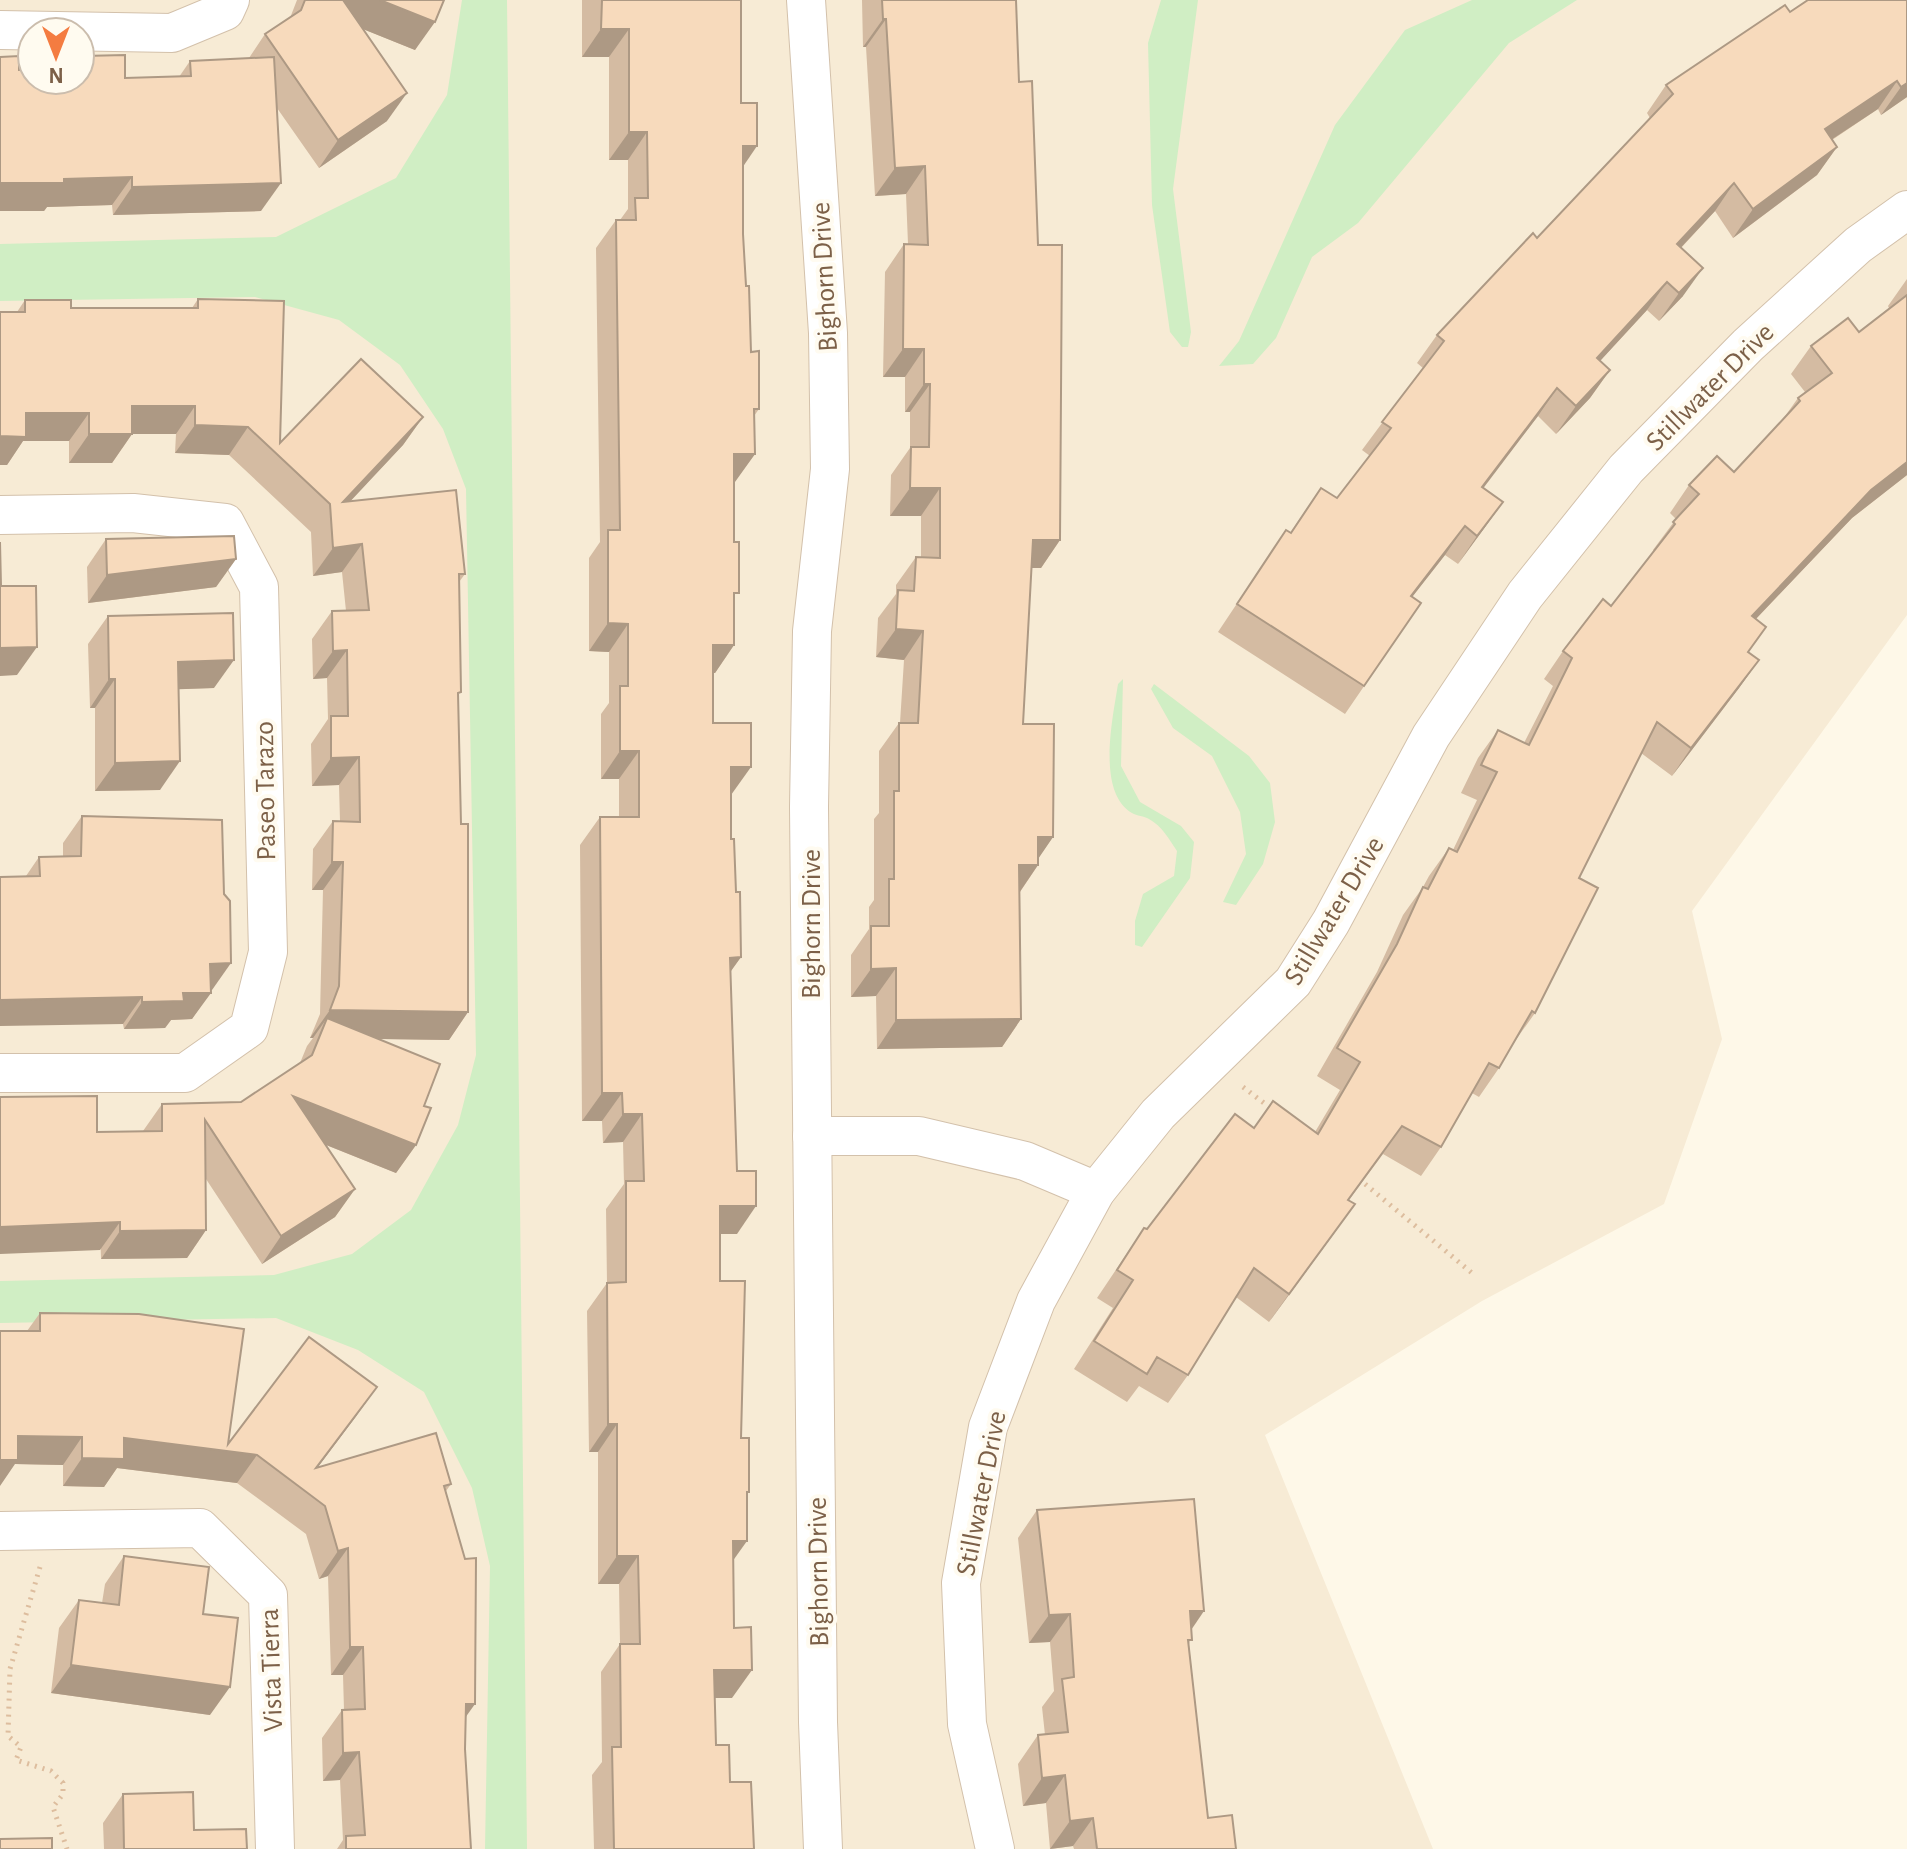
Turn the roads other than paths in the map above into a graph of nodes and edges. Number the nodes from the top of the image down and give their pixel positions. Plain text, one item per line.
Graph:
1 (230, 0) edge
2 (806, 0) edge
3 (0, 30) edge
4 (1907, 210) edge
5 (0, 515) edge
6 (0, 1073) edge
7 (812, 1136) junction
8 (1096, 1191) junction
9 (0, 1531) edge
10 (275, 1849) edge
11 (823, 1849) edge
12 (995, 1849) edge

1 - 3 street
2 - 7 street, Bighorn Drive
4 - 8 street, Stillwater Drive
5 - 6 street, Paseo Tarazo
7 - 8 street
7 - 11 street, Bighorn Drive
8 - 12 street, Stillwater Drive
9 - 10 street, Vista Tierra

